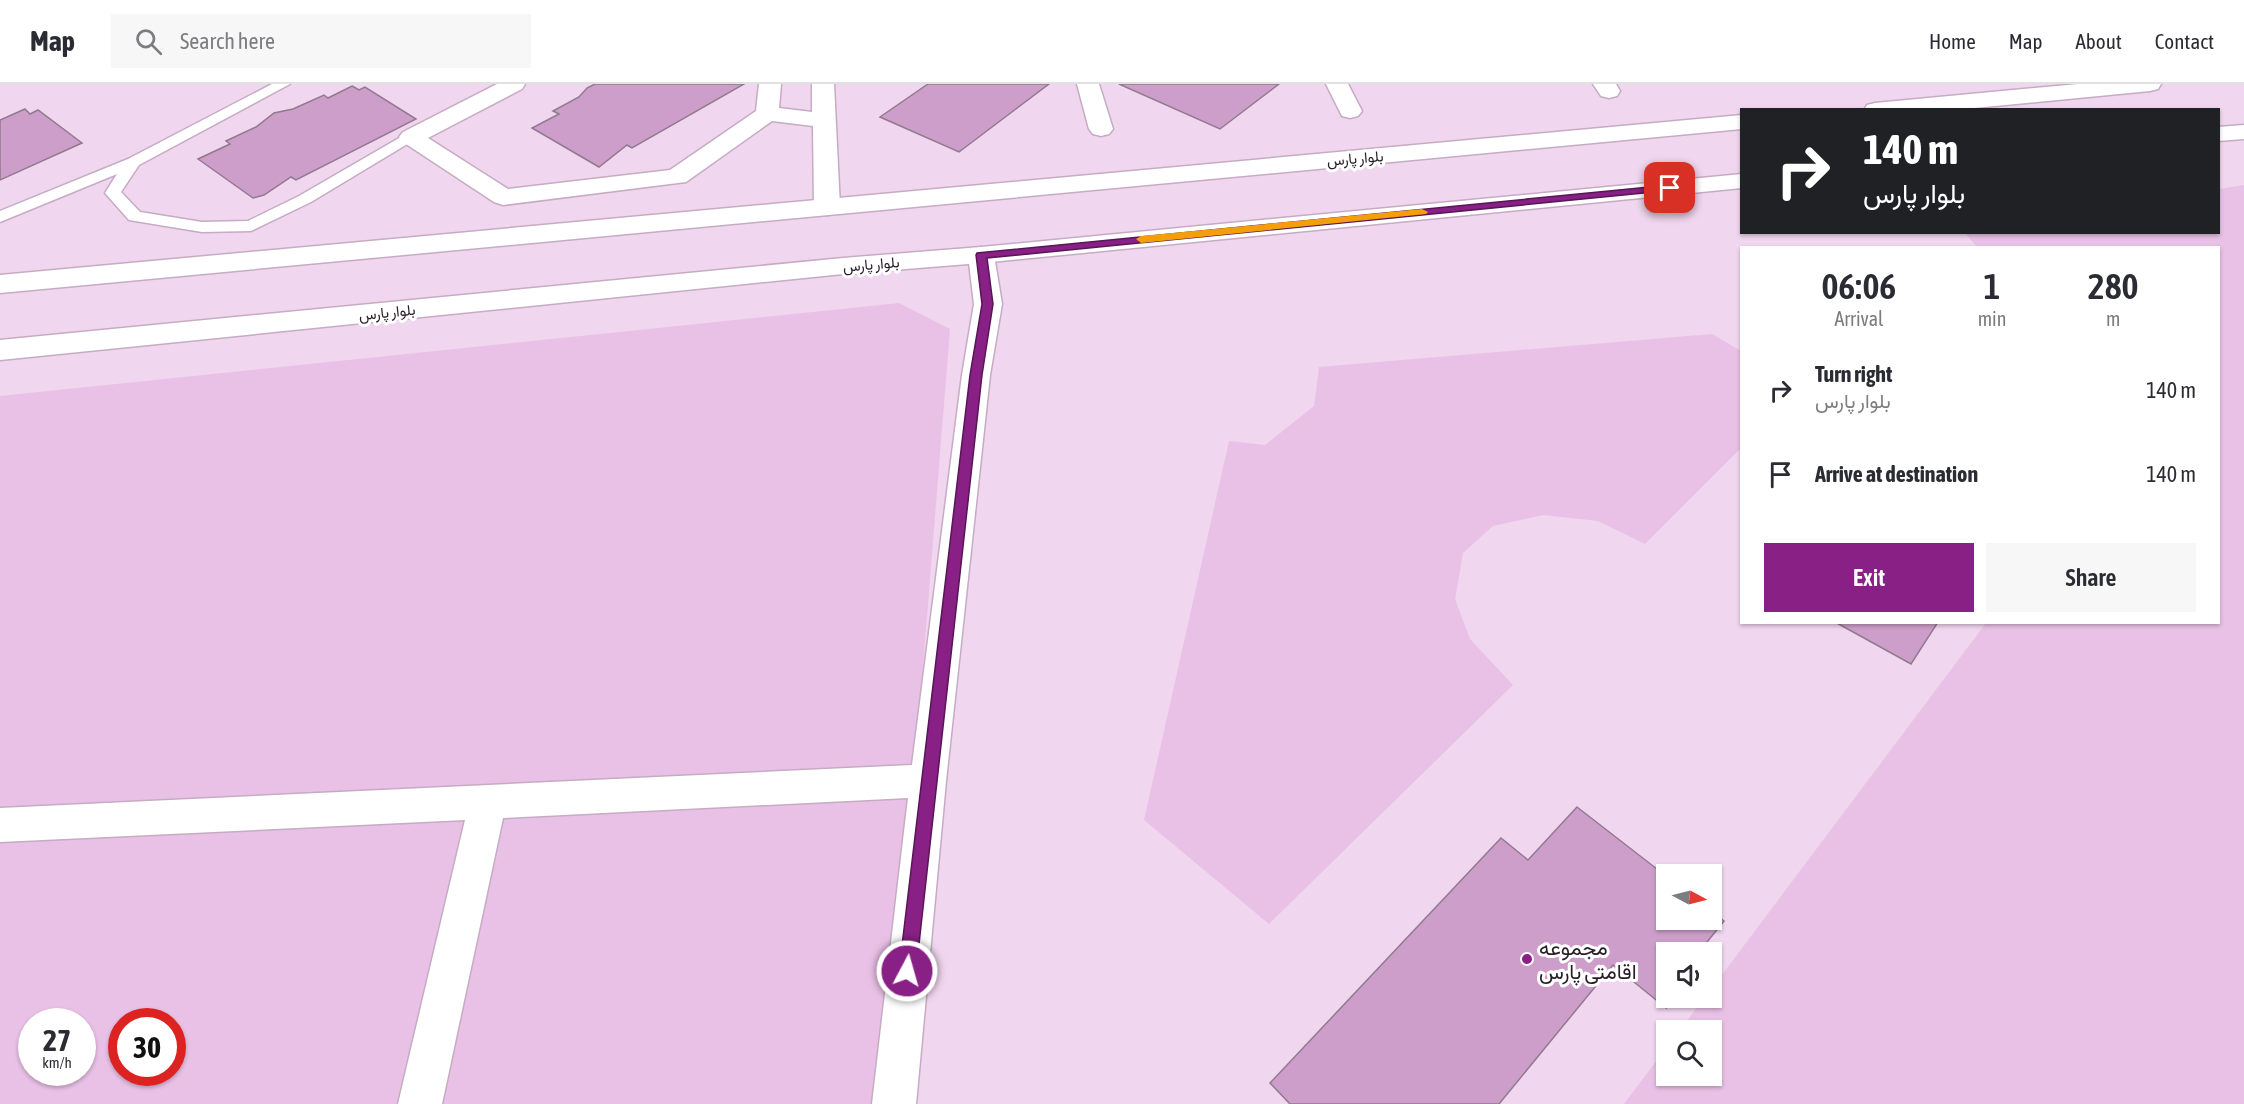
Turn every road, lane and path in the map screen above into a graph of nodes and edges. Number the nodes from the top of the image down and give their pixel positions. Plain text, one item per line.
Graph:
1 (283, 84) edge
2 (514, 84) edge
3 (770, 84) edge
4 (823, 84) edge
5 (1088, 84) edge
6 (1337, 84) edge
7 (2150, 84) edge
8 (1896, 108) edge
9 (1350, 111) dead end
10 (767, 114) junction
11 (823, 120) junction
12 (1740, 122) edge
13 (1101, 129) dead end
14 (2244, 132) edge
15 (2220, 134) edge
16 (411, 137) junction
17 (133, 162) junction
18 (1740, 181) edge
19 (827, 207) junction
20 (0, 217) edge
21 (981, 255) junction
22 (0, 284) edge
23 (0, 350) edge
24 (928, 781) junction
25 (488, 803) junction
26 (0, 825) edge
27 (420, 1104) edge
28 (894, 1104) edge

1 - 17 lane
2 - 16 main road
3 - 10 main road
4 - 11 main road
5 - 13 main road
6 - 9 main road
7 - 8 main road
10 - 11 main road
10 - 16 main road
11 - 19 main road
12 - 19 main road, بلوار پارس
14 - 15 main road
16 - 17 lane
17 - 20 lane
18 - 21 main road, بلوار پارس
19 - 22 main road, بلوار پارس
21 - 23 main road, بلوار پارس
21 - 24 main road
24 - 25 main road
24 - 28 main road
25 - 26 main road
25 - 27 main road

